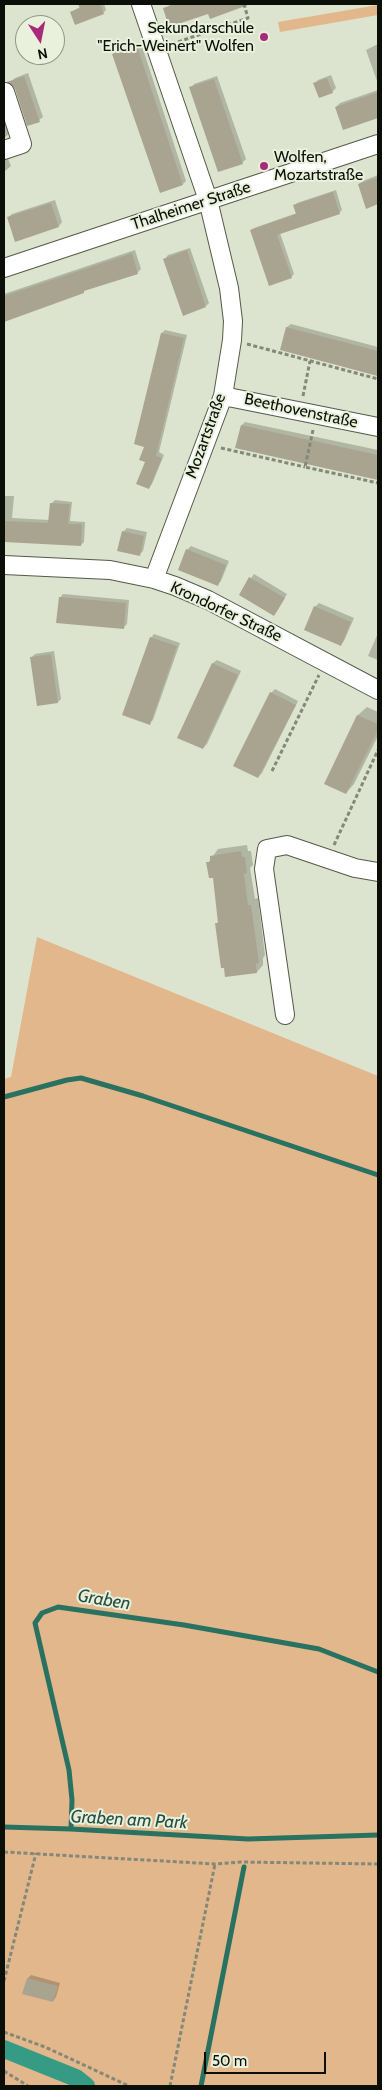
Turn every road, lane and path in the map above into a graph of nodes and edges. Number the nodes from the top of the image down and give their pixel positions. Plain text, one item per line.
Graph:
1 (141, 4) edge
2 (244, 4) edge
3 (157, 50) junction
4 (5, 92) edge
5 (378, 144) edge
6 (4, 150) edge
7 (208, 200) junction
8 (4, 268) edge
9 (232, 340) junction
10 (310, 361) junction
11 (378, 379) edge
12 (223, 396) junction
13 (308, 413) junction
14 (378, 427) edge
15 (204, 444) junction
16 (305, 467) junction
17 (378, 483) edge
18 (4, 565) edge
19 (154, 579) junction
20 (326, 661) junction
21 (378, 690) edge
22 (378, 750) edge
23 (272, 771) dead end
24 (327, 859) junction
25 (378, 872) edge
26 (285, 1014) dead end
27 (4, 1852) edge
28 (36, 1853) junction
29 (214, 1864) junction
30 (378, 1864) edge
31 (4, 1981) edge
32 (4, 2032) edge
33 (4, 2071) edge
34 (28, 2086) edge
35 (129, 2086) edge
36 (170, 2086) edge

1 - 3 street, Mozartstraße
2 - 3 path
3 - 7 street, Mozartstraße
4 - 6 street
5 - 7 street, Thalheimer Straße
7 - 8 street, Thalheimer Straße
7 - 9 street, Mozartstraße
9 - 10 path
9 - 12 street, Mozartstraße
10 - 11 path
10 - 13 path
12 - 13 street, Beethovenstraße
12 - 15 street, Mozartstraße
13 - 14 street, Beethovenstraße
13 - 16 path
15 - 16 path
15 - 19 street, Mozartstraße
16 - 17 path
18 - 19 street, Krondorfer Straße
19 - 20 street, Krondorfer Straße
20 - 21 street, Krondorfer Straße
20 - 23 path
22 - 24 path
24 - 25 street
24 - 26 street
27 - 28 path
28 - 29 path
28 - 31 path
29 - 30 path
29 - 36 path
32 - 35 path
33 - 34 path

